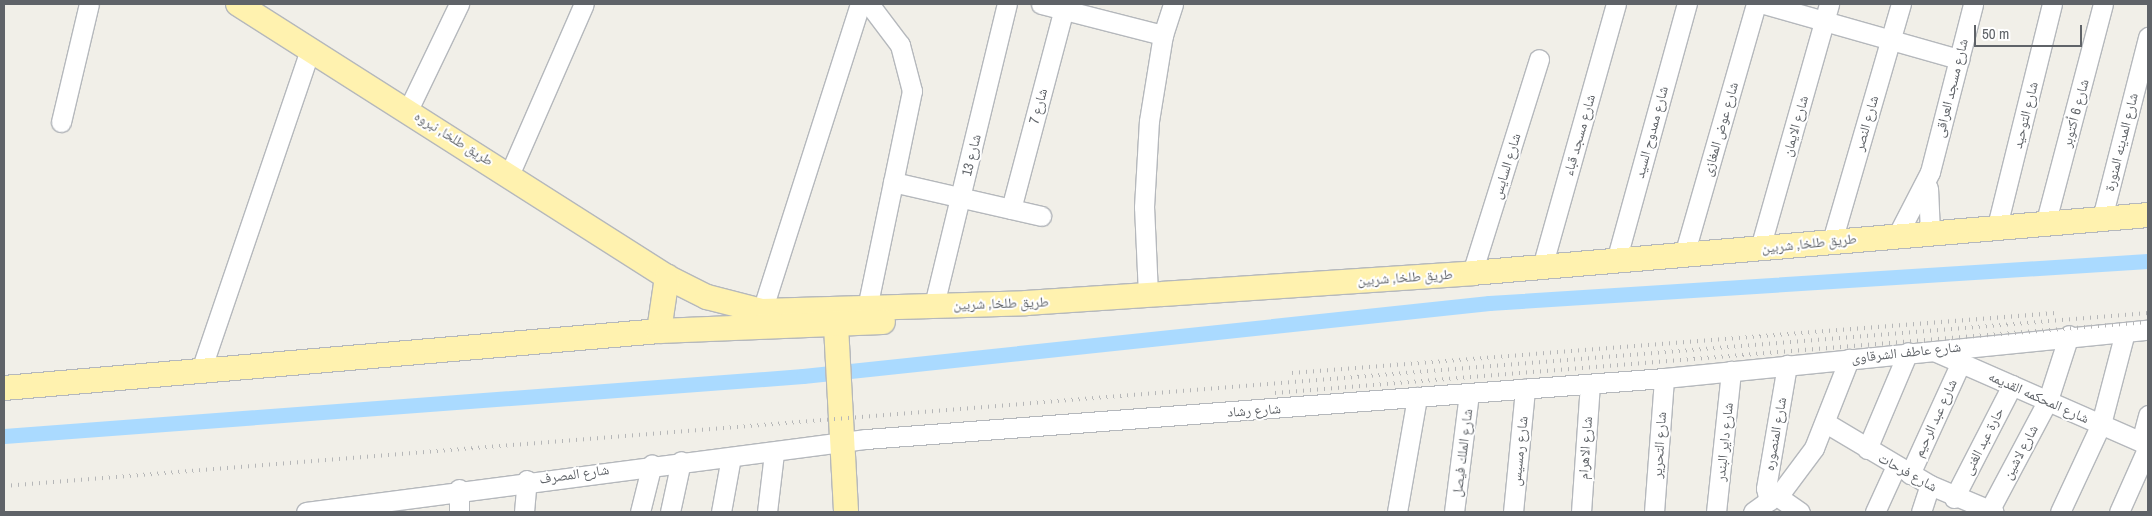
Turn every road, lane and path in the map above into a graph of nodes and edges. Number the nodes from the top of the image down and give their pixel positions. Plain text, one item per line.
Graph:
1 (89, 4) edge
2 (238, 4) edge
3 (459, 4) edge
4 (584, 4) edge
5 (860, 4) edge
6 (869, 4) edge
7 (1007, 4) edge
8 (1041, 4) edge
9 (1174, 4) edge
10 (1616, 4) edge
11 (1687, 4) edge
12 (1756, 4) edge
13 (1764, 4) edge
14 (1901, 4) edge
15 (1973, 4) edge
16 (2052, 4) edge
17 (2104, 4) edge
18 (1065, 7) edge
19 (1827, 12) edge
20 (1163, 35) junction
21 (1891, 39) junction
22 (2148, 39) edge
23 (310, 49) junction
24 (1539, 59) dead end
25 (1959, 59) junction
26 (408, 110) junction
27 (60, 122) dead end
28 (1930, 172) junction
29 (510, 173) junction
30 (893, 182) junction
31 (960, 197) junction
32 (1011, 209) junction
33 (2148, 215) edge
34 (1041, 216) dead end
35 (2102, 218) junction
36 (2046, 222) junction
37 (1997, 226) junction
38 (1930, 232) junction
39 (1898, 234) junction
40 (1832, 241) junction
41 (1760, 248) junction
42 (1684, 255) junction
43 (1616, 261) junction
44 (1542, 267) junction
45 (1472, 273) junction
46 (668, 277) junction
47 (1148, 294) junction
48 (1026, 303) junction
49 (934, 306) junction
50 (867, 308) junction
51 (762, 311) junction
52 (2148, 330) edge
53 (659, 331) junction
54 (2125, 332) junction
55 (2069, 335) junction
56 (836, 336) junction
57 (1930, 350) junction
58 (1908, 352) junction
59 (1849, 358) junction
60 (1961, 362) junction
61 (1787, 365) junction
62 (201, 370) junction
63 (1731, 371) junction
64 (1664, 378) junction
65 (1590, 384) junction
66 (2012, 385) junction
67 (4, 388) edge
68 (1526, 389) junction
69 (1469, 393) junction
70 (1417, 397) junction
71 (2048, 400) junction
72 (2148, 415) edge
73 (1826, 423) junction
74 (2101, 424) junction
75 (843, 442) junction
76 (2146, 445) edge
77 (1867, 449) junction
78 (774, 453) junction
79 (731, 457) junction
80 (682, 461) junction
81 (652, 464) junction
82 (1903, 470) junction
83 (527, 480) junction
84 (1930, 485) junction
85 (459, 489) junction
86 (1773, 499) junction
87 (1956, 503) edge
88 (392, 506) edge
89 (306, 512) edge
90 (459, 512) edge
91 (524, 512) edge
92 (640, 512) edge
93 (670, 512) edge
94 (722, 512) edge
95 (767, 512) edge
96 (846, 512) edge
97 (1397, 512) edge
98 (1454, 512) edge
99 (1513, 512) edge
100 (1581, 512) edge
101 (1654, 512) edge
102 (1716, 512) edge
103 (1753, 512) edge
104 (1800, 512) edge
105 (1875, 512) edge
106 (1922, 512) edge
107 (1992, 512) edge
108 (2060, 512) edge
109 (2119, 512) edge

1 - 27 street
2 - 23 main road, طريق طلخا, نبروه
3 - 26 street
4 - 29 street
5 - 51 street
6 - 30 street
7 - 31 street, شارع 13
8 - 18 street
9 - 20 street
10 - 44 street, شارع مسجد قباء
11 - 43 street, شارع ممدوح السيد
12 - 42 street, شارع عوض المغازى
13 - 19 street
14 - 21 street, شارع النصر
15 - 25 street, شارع مسجد العراقى
16 - 37 street, شارع التوحيد
17 - 36 street, شارع 6 أكتوبر
18 - 20 street
18 - 32 street, شارع 7
19 - 21 street
19 - 41 street, شارع الايمان
20 - 47 street
21 - 25 street
21 - 40 street, شارع النصر
22 - 35 street, شارع المدينه المنورة
23 - 26 main road, طريق طلخا, نبروه
23 - 62 street
24 - 45 street, شارع السايس
25 - 28 street, شارع مسجد العراقى
26 - 29 main road, طريق طلخا, نبروه
28 - 38 street, شارع مسجد العراقى
28 - 39 street, شارع مسجد العراقى
29 - 46 main road, طريق طلخا, نبروه
30 - 31 street
30 - 50 street
31 - 32 street
31 - 49 street, شارع 13
32 - 34 street
33 - 35 main road, طريق طلخا, شربين
35 - 36 main road, طريق طلخا, شربين
36 - 37 main road, طريق طلخا, شربين
37 - 38 main road, طريق طلخا, شربين
38 - 39 main road, طريق طلخا, شربين
39 - 40 main road, طريق طلخا, شربين
40 - 41 main road, طريق طلخا, شربين
41 - 42 main road, طريق طلخا, شربين
42 - 43 main road, طريق طلخا, شربين
43 - 44 main road, طريق طلخا, شربين
44 - 45 main road, طريق طلخا, شربين
45 - 47 main road, طريق طلخا, شربين
46 - 51 main road, طريق طلخا, شربين
46 - 53 main road
47 - 48 main road, طريق طلخا, شربين
48 - 49 main road, طريق طلخا, شربين
48 - 56 main road
49 - 50 main road, طريق طلخا, شربين
50 - 51 main road, طريق طلخا, شربين
52 - 54 street, شارع عاطف الشرقاوى
53 - 56 main road
53 - 62 main road
54 - 55 street, شارع عاطف الشرقاوى
54 - 74 street
55 - 57 street, شارع عاطف الشرقاوى
55 - 71 street, شارع لاشين
56 - 75 main road
57 - 58 street, شارع عاطف الشرقاوى
57 - 60 street, شارع المحكمه القديمه
58 - 59 street, شارع عاطف الشرقاوى
58 - 77 street
59 - 61 street, شارع عاطف الشرقاوى
59 - 73 street
60 - 66 street, شارع المحكمه القديمه
60 - 82 street, شارع عبد الرحيم
61 - 63 street, شارع عاطف الشرقاوى
61 - 86 street, شارع المنصوره
62 - 67 main road
63 - 64 street, شارع عاطف الشرقاوى
63 - 102 street, شارع داير البندر
64 - 65 street, شارع رشاد
64 - 101 street, شارع التحرير
65 - 68 street, شارع رشاد
65 - 100 street, شارع الاهرام
66 - 71 street, شارع المحكمه القديمه
66 - 87 street, حارة عبد الغنى
68 - 69 street, شارع رشاد
68 - 99 street, شارع رمسيس
69 - 70 street, شارع رشاد
69 - 98 street, شارع الملك فيصل
70 - 75 street, شارع رشاد
70 - 97 street
71 - 74 street, شارع المحكمه القديمه
71 - 107 street, شارع لاشين
72 - 76 street
73 - 77 street, شارع فرحات
73 - 86 street
74 - 76 street, شارع المحكمه القديمه
74 - 108 street
75 - 78 street, شارع المصرف
75 - 96 main road
76 - 109 street
77 - 82 street, شارع فرحات
78 - 79 street, شارع المصرف
78 - 95 street
79 - 80 street, شارع المصرف
79 - 94 street
80 - 81 street, شارع المصرف
80 - 93 street
81 - 83 street, شارع المصرف
81 - 92 street
82 - 84 street, شارع فرحات
82 - 105 street, شارع عبد الرحيم
83 - 85 street, شارع المصرف
83 - 91 street
84 - 87 street, شارع فرحات
84 - 106 street
85 - 88 street, شارع المصرف
85 - 90 street
86 - 103 street
86 - 104 street
87 - 107 street, شارع فرحات
88 - 89 street, شارع المصرف

